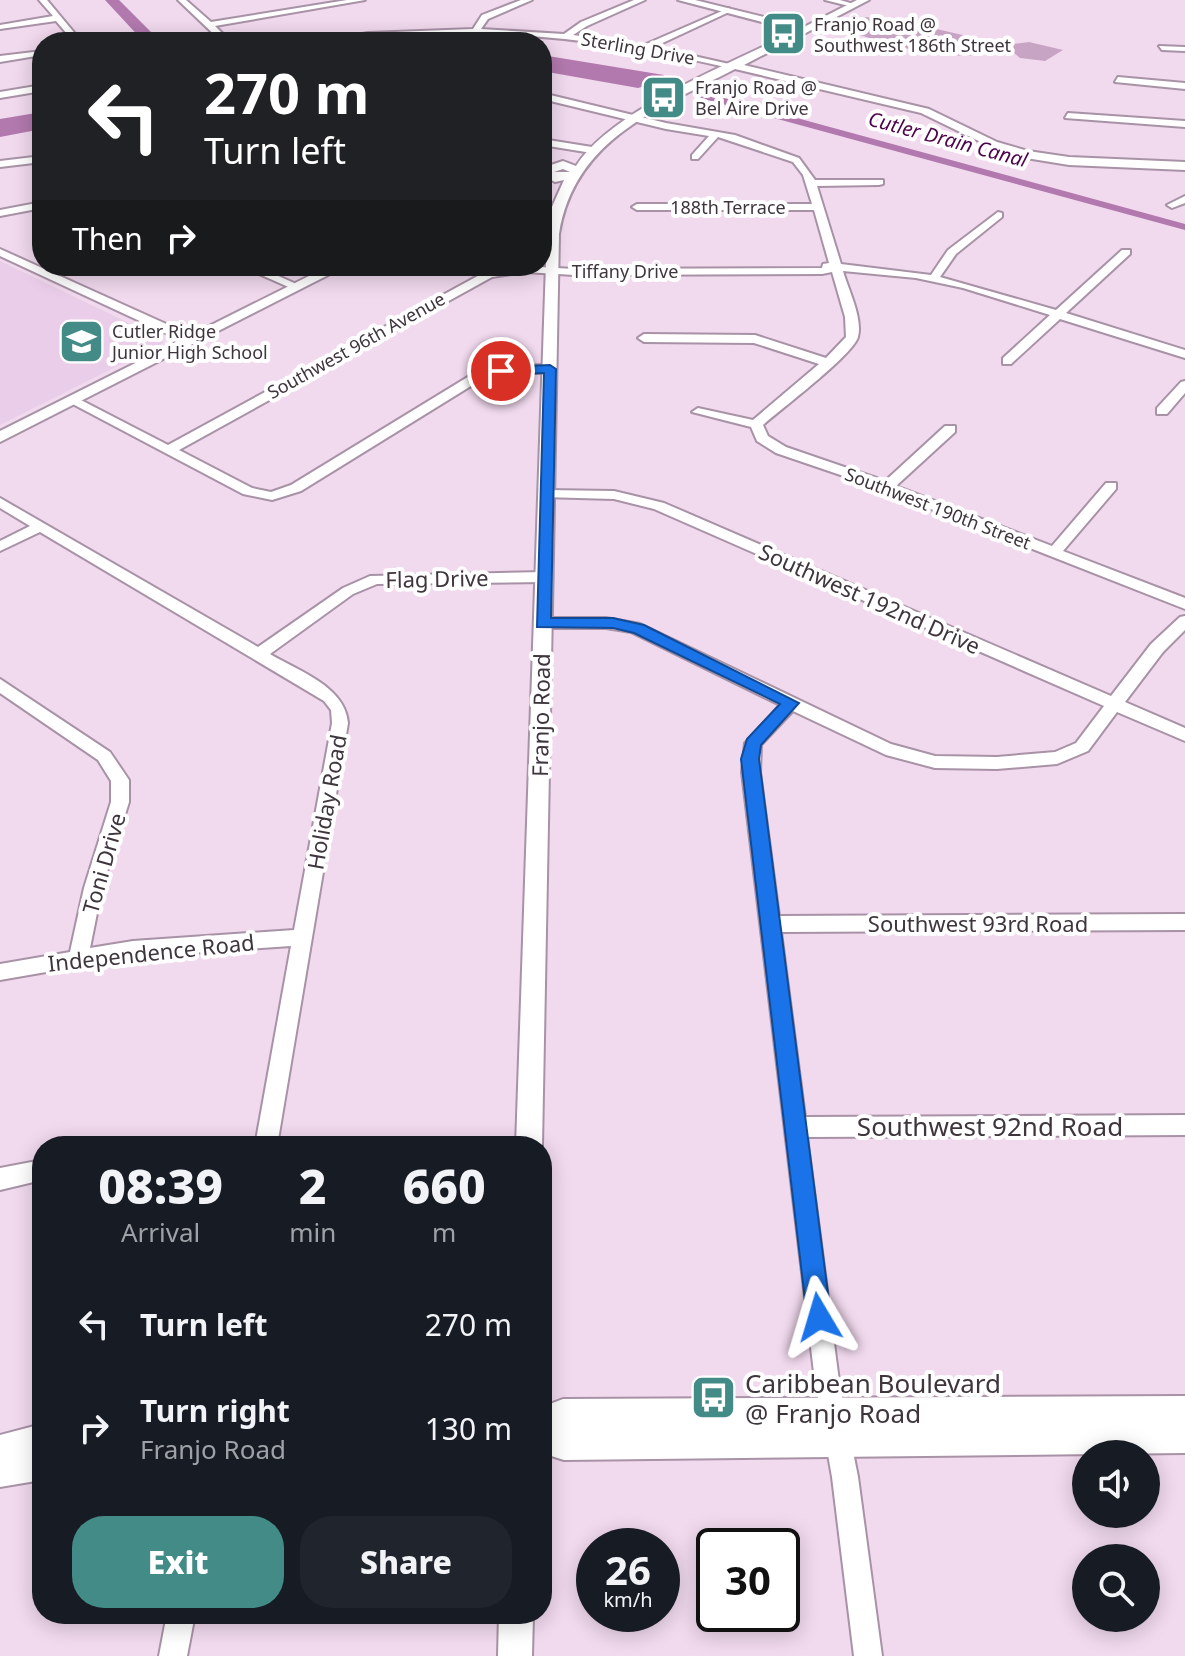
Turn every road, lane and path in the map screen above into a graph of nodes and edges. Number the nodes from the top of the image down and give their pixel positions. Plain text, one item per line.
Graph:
1 (43, 0) edge
2 (182, 0) edge
3 (361, 0) edge
4 (528, 0) edge
5 (641, 0) edge
6 (683, 0) edge
7 (829, 0) edge
8 (864, 0) edge
9 (853, 5) junction
10 (726, 10) junction
11 (58, 18) junction
12 (209, 25) junction
13 (0, 27) edge
14 (806, 30) junction
15 (476, 31) junction
16 (70, 32) edge
17 (216, 32) edge
18 (461, 32) edge
19 (494, 32) edge
20 (552, 35) edge
21 (567, 36) junction
22 (647, 47) junction
23 (1162, 48) dead end
24 (1185, 49) edge
25 (32, 54) edge
26 (0, 59) edge
27 (734, 66) junction
28 (1118, 80) dead end
29 (1185, 86) edge
30 (32, 90) edge
31 (0, 95) edge
32 (552, 98) edge
33 (1068, 116) dead end
34 (634, 117) junction
35 (1185, 124) edge
36 (716, 134) junction
37 (552, 144) edge
38 (588, 153) junction
39 (695, 157) dead end
40 (32, 160) edge
41 (0, 164) edge
42 (1183, 169) edge
43 (556, 176) edge
44 (879, 182) dead end
45 (811, 183) junction
46 (1185, 199) edge
47 (1172, 205) dead end
48 (32, 207) edge
49 (637, 207) dead end
50 (818, 207) junction
51 (0, 213) edge
52 (998, 215) dead end
53 (0, 252) edge
54 (1126, 252) dead end
55 (32, 267) edge
56 (837, 267) junction
57 (553, 269) junction
58 (52, 276) edge
59 (270, 276) edge
60 (319, 276) edge
61 (484, 276) edge
62 (934, 278) junction
63 (297, 287) junction
64 (1059, 314) junction
65 (644, 338) dead end
66 (191, 340) junction
67 (1185, 354) edge
68 (1007, 361) dead end
69 (828, 363) junction
70 (550, 369) junction
71 (1185, 385) edge
72 (73, 401) junction
73 (1162, 411) dead end
74 (698, 412) dead end
75 (756, 424) junction
76 (950, 429) dead end
77 (0, 437) edge
78 (169, 450) junction
79 (1111, 486) dead end
80 (887, 487) junction
81 (547, 494) junction
82 (0, 502) edge
83 (40, 526) junction
84 (0, 547) edge
85 (1054, 553) junction
86 (544, 577) junction
87 (1185, 604) edge
88 (1185, 621) edge
89 (543, 623) junction
90 (258, 655) junction
91 (0, 685) edge
92 (791, 703) junction
93 (1115, 705) junction
94 (1185, 735) edge
95 (1185, 922) edge
96 (770, 924) junction
97 (302, 937) junction
98 (79, 956) junction
99 (0, 972) edge
100 (1185, 1125) edge
101 (796, 1127) junction
102 (268, 1136) edge
103 (529, 1136) edge
104 (32, 1172) edge
105 (0, 1179) edge
106 (1185, 1411) edge
107 (552, 1419) edge
108 (836, 1427) junction
109 (1185, 1437) edge
110 (552, 1440) edge
111 (32, 1443) edge
112 (0, 1451) edge
113 (32, 1466) edge
114 (0, 1471) edge
115 (179, 1624) edge
116 (516, 1624) edge
117 (173, 1656) edge
118 (515, 1656) edge
119 (868, 1656) edge

1 - 11 street
2 - 12 street
3 - 12 street
4 - 15 street
5 - 21 street
6 - 10 street
7 - 9 street
8 - 9 street
9 - 14 street
10 - 14 street
10 - 22 street
11 - 13 street
11 - 16 street
12 - 17 street
14 - 27 street
15 - 18 street, Sterling Drive
15 - 19 street, Sterling Drive
20 - 21 street, Sterling Drive
21 - 22 street, Sterling Drive
22 - 27 street, Sterling Drive
23 - 24 street
25 - 26 street
27 - 34 street
27 - 42 street, Sterling Drive
28 - 29 street
30 - 31 street
32 - 34 street
33 - 35 street
34 - 36 street
34 - 38 street
36 - 39 street
36 - 45 street
37 - 38 street
38 - 43 street, Franjo Road
38 - 43 street
40 - 41 street
43 - 57 street, Franjo Road
44 - 45 street
45 - 50 street
46 - 47 street
48 - 51 street
49 - 50 street, 188th Terrace
50 - 56 street
52 - 62 street
53 - 55 street
54 - 64 street
56 - 57 street, Tiffany Drive
56 - 62 street, Tiffany Drive
56 - 69 street
57 - 70 street, Franjo Road
58 - 66 street
59 - 63 street
60 - 63 street
61 - 78 street, Southwest 96th Avenue
62 - 64 street, Tiffany Drive
63 - 66 street
64 - 67 street, Tiffany Drive
64 - 68 street
65 - 69 street
66 - 72 street
69 - 75 street
70 - 78 street
70 - 81 street, Franjo Road
71 - 73 street
72 - 77 street
72 - 78 street
74 - 75 street
75 - 80 street, Southwest 190th Street
76 - 80 street
79 - 85 street
80 - 85 street, Southwest 190th Street
81 - 86 street, Franjo Road
81 - 93 street, Southwest 192nd Drive
82 - 83 street, Holiday Road
83 - 84 street
83 - 90 street, Holiday Road
85 - 87 street, Southwest 190th Street
86 - 89 street, Franjo Road
86 - 90 street, Flag Drive
88 - 93 street
89 - 92 street
89 - 103 street, Franjo Road
90 - 97 street, Holiday Road
91 - 98 street, Toni Drive
92 - 93 street
92 - 96 street
93 - 94 street, Southwest 192nd Drive
95 - 96 street, Southwest 93rd Road
96 - 101 street
97 - 98 street, Independence Road
97 - 102 street, Holiday Road
98 - 99 street, Independence Road
100 - 101 street, Southwest 92nd Road
101 - 108 street
104 - 105 street
106 - 108 street
107 - 108 street
108 - 109 street
108 - 110 street
108 - 119 street
111 - 112 street
113 - 114 street
115 - 117 street
116 - 118 street

